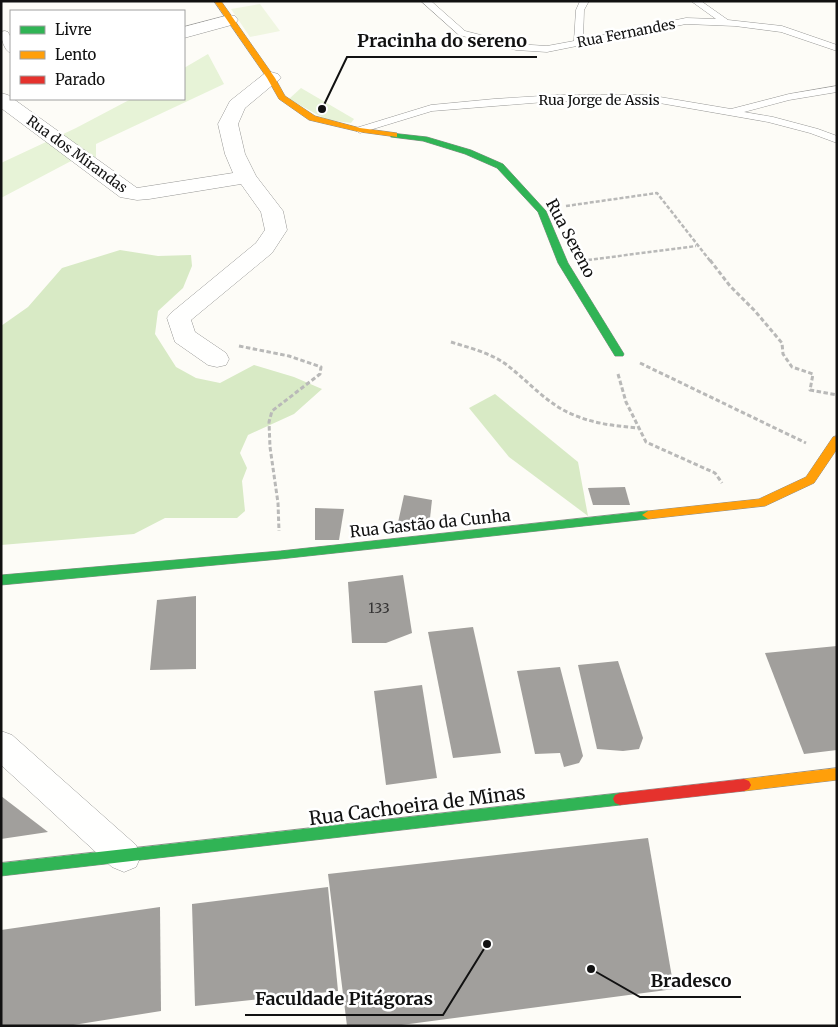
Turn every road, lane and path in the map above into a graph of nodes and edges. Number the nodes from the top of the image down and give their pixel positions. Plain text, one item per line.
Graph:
1 (217, 1) edge
2 (425, 1) edge
3 (585, 1) edge
4 (695, 1) edge
5 (229, 20) junction
6 (724, 22) junction
7 (185, 33) edge
8 (1, 35) edge
9 (578, 42) junction
10 (10, 47) edge
11 (837, 48) edge
12 (271, 78) junction
13 (837, 89) edge
14 (1, 100) edge
15 (730, 112) junction
16 (360, 130) junction
17 (837, 140) edge
18 (246, 177) junction
19 (542, 211) junction
20 (696, 246) junction
21 (563, 263) junction
22 (451, 342) dead end
23 (224, 352) joint
24 (619, 354) junction
25 (837, 395) edge
26 (638, 428) junction
27 (837, 440) edge
28 (828, 453) junction
29 (739, 505) junction
30 (280, 555) junction
31 (1, 580) edge
32 (1, 746) edge
33 (837, 774) edge
34 (124, 856) junction
35 (1, 870) edge

1 - 5 street, Rua Sereno
2 - 9 lane, Rua Fernandes
3 - 9 lane
4 - 6 lane
5 - 7 street
5 - 12 street, Rua Sereno
6 - 9 lane, Rua Fernandes
6 - 11 lane, Rua Fernandes
8 - 10 lane
12 - 16 street, Rua Sereno
12 - 18 street
13 - 15 lane
14 - 18 street, Rua dos Mirandas
15 - 16 lane, Rua Jorge de Assis
15 - 17 lane, Rua Jorge de Assis
16 - 19 street, Rua Sereno
18 - 23 street
19 - 20 path
19 - 21 street, Rua Sereno
20 - 21 path
20 - 25 path
21 - 24 street, Rua Sereno
22 - 26 path
23 - 30 path
24 - 26 path
24 - 28 path
26 - 29 path
27 - 28 street, Rua Gastão da Cunha
28 - 29 street, Rua Gastão da Cunha
29 - 30 street, Rua Gastão da Cunha
30 - 31 street, Rua Gastão da Cunha
32 - 34 street
33 - 34 street, Rua Cachoeira de Minas
34 - 35 street, Rua Cachoeira de Minas

